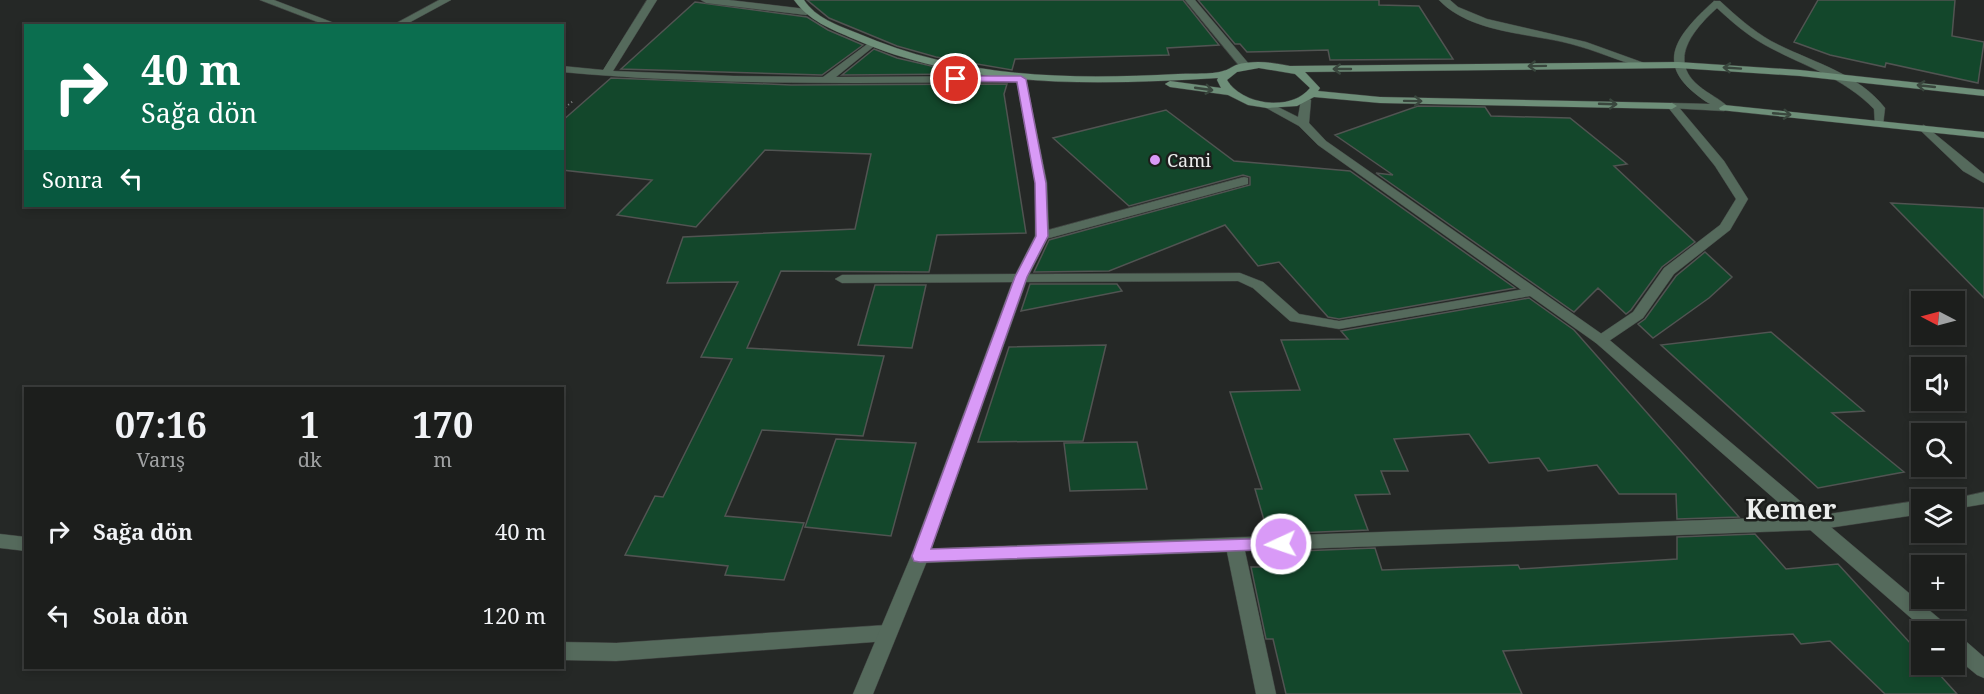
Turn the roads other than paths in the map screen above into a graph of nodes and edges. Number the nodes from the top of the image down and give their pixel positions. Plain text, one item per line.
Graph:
1 (265, 0) edge
2 (446, 0) edge
3 (652, 0) edge
4 (706, 0) edge
5 (799, 0) edge
6 (1190, 0) edge
7 (1444, 0) edge
8 (1717, 1) edge
9 (806, 12) junction
10 (333, 24) edge
11 (399, 24) edge
12 (870, 45) junction
13 (1642, 64) junction
14 (1678, 65) junction
15 (1245, 66) junction
16 (564, 69) edge
17 (1290, 69) junction
18 (606, 74) junction
19 (1226, 74) junction
20 (1844, 77) junction
21 (827, 79) junction
22 (1021, 79) junction
23 (1137, 80) junction
24 (1229, 92) junction
25 (1984, 93) edge
26 (1309, 97) junction
27 (1266, 105) junction
28 (1672, 106) junction
29 (1724, 108) junction
30 (1879, 123) junction
31 (1303, 124) junction
32 (1924, 128) junction
33 (1984, 135) edge
34 (1984, 179) edge
35 (1244, 181) dead end
36 (1042, 236) junction
37 (1021, 277) junction
38 (842, 279) dead end
39 (1530, 292) junction
40 (1601, 340) junction
41 (1984, 498) edge
42 (1965, 501) edge
43 (1911, 509) edge
44 (1815, 523) junction
45 (0, 541) edge
46 (24, 544) edge
47 (1234, 546) junction
48 (920, 556) junction
49 (1928, 621) edge
50 (887, 633) junction
51 (564, 651) edge
52 (1965, 653) edge
53 (1984, 669) edge
54 (863, 694) edge
55 (1266, 694) edge

1 - 10 street
2 - 11 street
3 - 18 street
4 - 9 street
5 - 9 main road
6 - 15 street
7 - 13 street
8 - 14 street
8 - 20 street
9 - 12 main road
12 - 21 street
12 - 22 main road
13 - 14 main road
13 -> 17 main road
20 -> 14 main road
14 - 29 street
15 - 17 main road
15 - 19 main road
16 - 18 street
17 - 26 main road
18 - 21 street
19 - 23 main road
19 - 24 main road
25 -> 20 main road
20 - 30 street
21 - 22 street
22 - 23 main road
22 - 36 street
23 -> 24 main road
24 - 27 main road
26 - 27 main road
26 -> 28 main road
26 - 31 street
27 - 31 street
28 - 29 street
28 - 40 street
29 -> 30 main road
30 - 32 main road
31 - 39 street
32 - 33 main road
32 - 34 street
35 - 36 street
36 - 37 street
37 - 38 street
37 - 39 street
37 - 48 street
39 - 40 street
40 - 44 street
41 - 42 street
43 - 44 street
44 - 47 street
44 - 49 street
45 - 46 street
47 - 48 street
47 - 55 street
48 - 50 street
50 - 51 street
50 - 54 street
52 - 53 street

